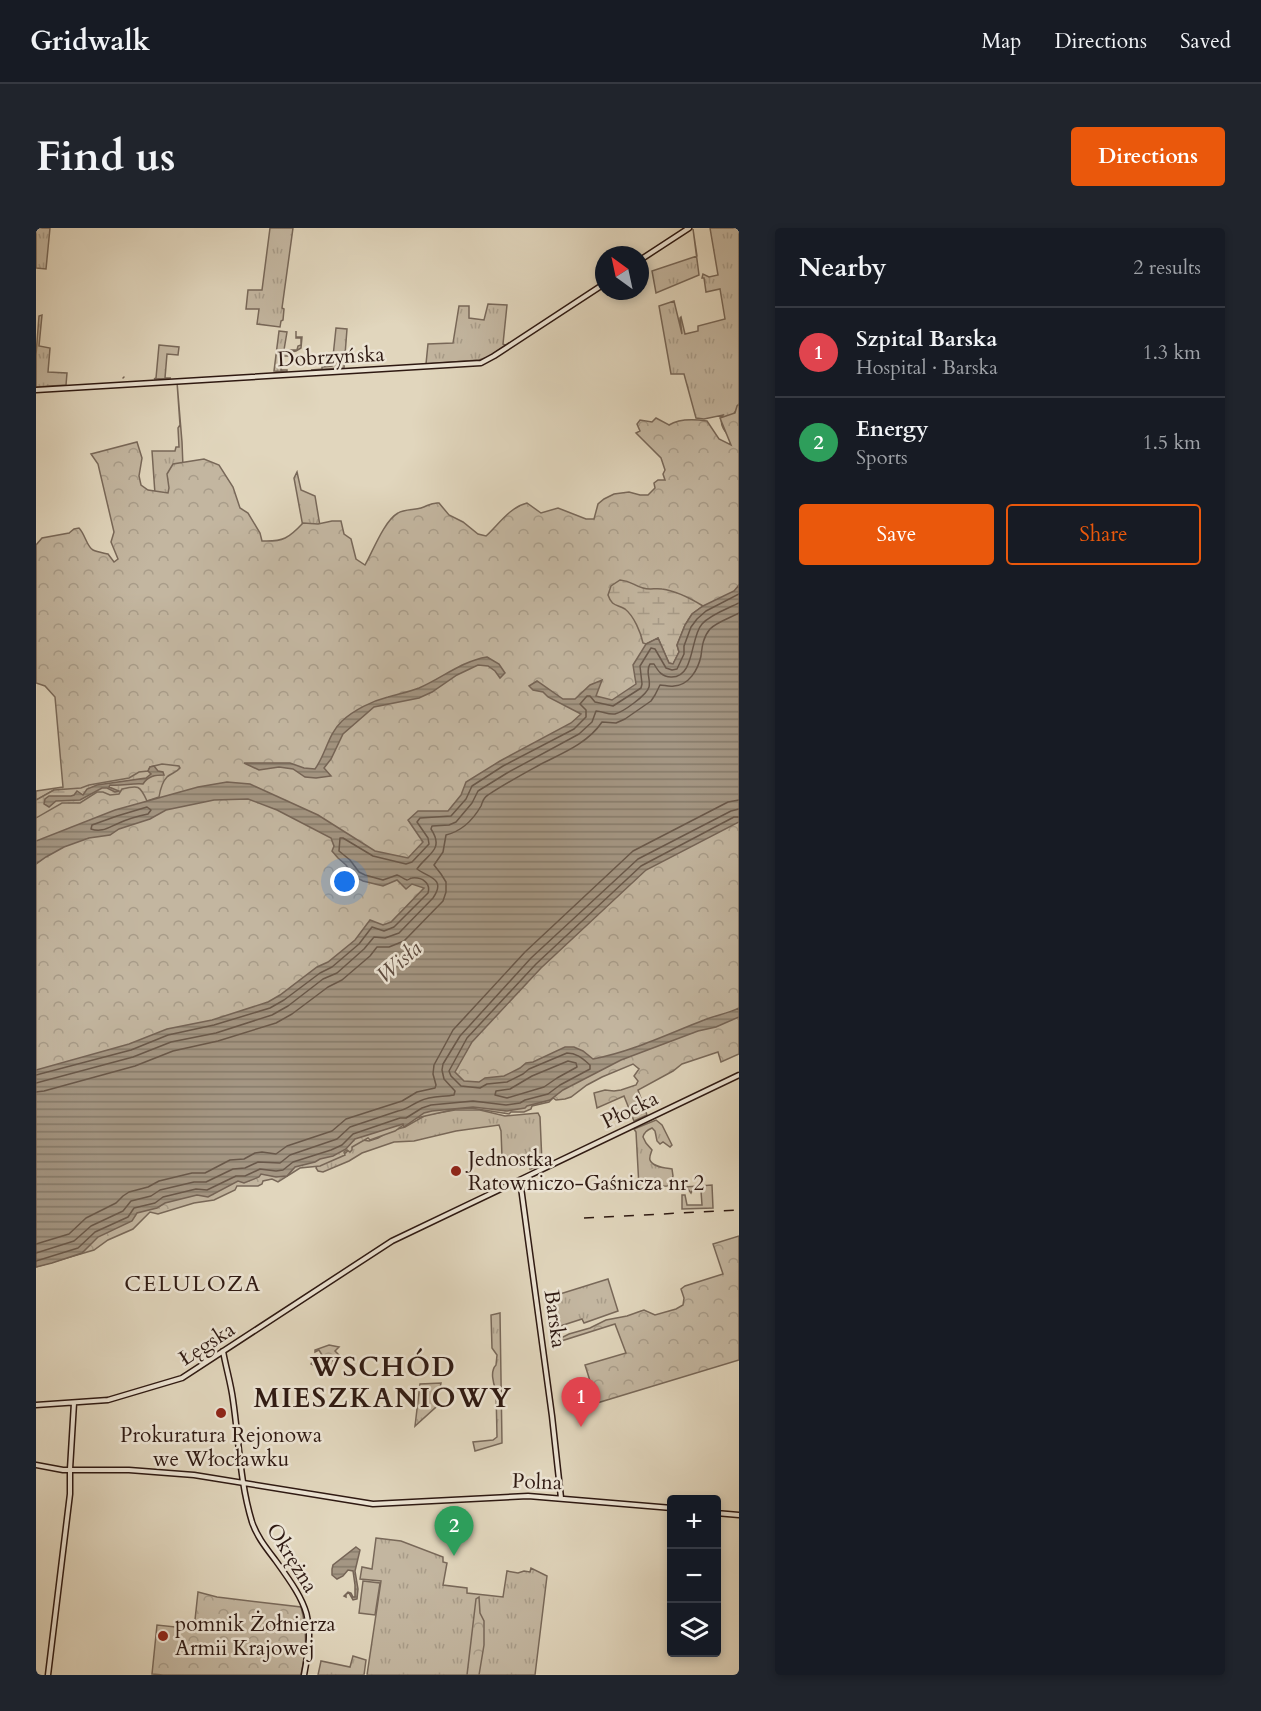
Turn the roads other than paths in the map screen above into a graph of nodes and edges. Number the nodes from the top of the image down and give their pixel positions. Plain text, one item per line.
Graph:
1 (689, 228) edge
2 (649, 254) edge
3 (595, 290) edge
4 (36, 390) edge
5 (739, 1075) edge
6 (520, 1180) junction
7 (373, 1253) joint
8 (223, 1351) junction
9 (74, 1403) junction
10 (36, 1405) edge
11 (36, 1465) edge
12 (70, 1469) junction
13 (244, 1483) junction
14 (561, 1498) junction
15 (667, 1508) edge
16 (721, 1513) edge
17 (739, 1515) edge
18 (48, 1675) edge
19 (304, 1675) edge

1 - 2 street
3 - 4 street, Dobrzyńska
5 - 6 street, Płocka
6 - 7 street, Płocka
6 - 14 street, Barska
7 - 8 street, Łęgska
8 - 9 street, Łęgska
8 - 13 street, Okrężna
9 - 10 street, Łęgska
9 - 12 street
11 - 12 street, Polna
12 - 13 street, Polna
12 - 18 street
13 - 14 street, Polna
13 - 19 street, Okrężna
14 - 15 street, Polna
16 - 17 street

